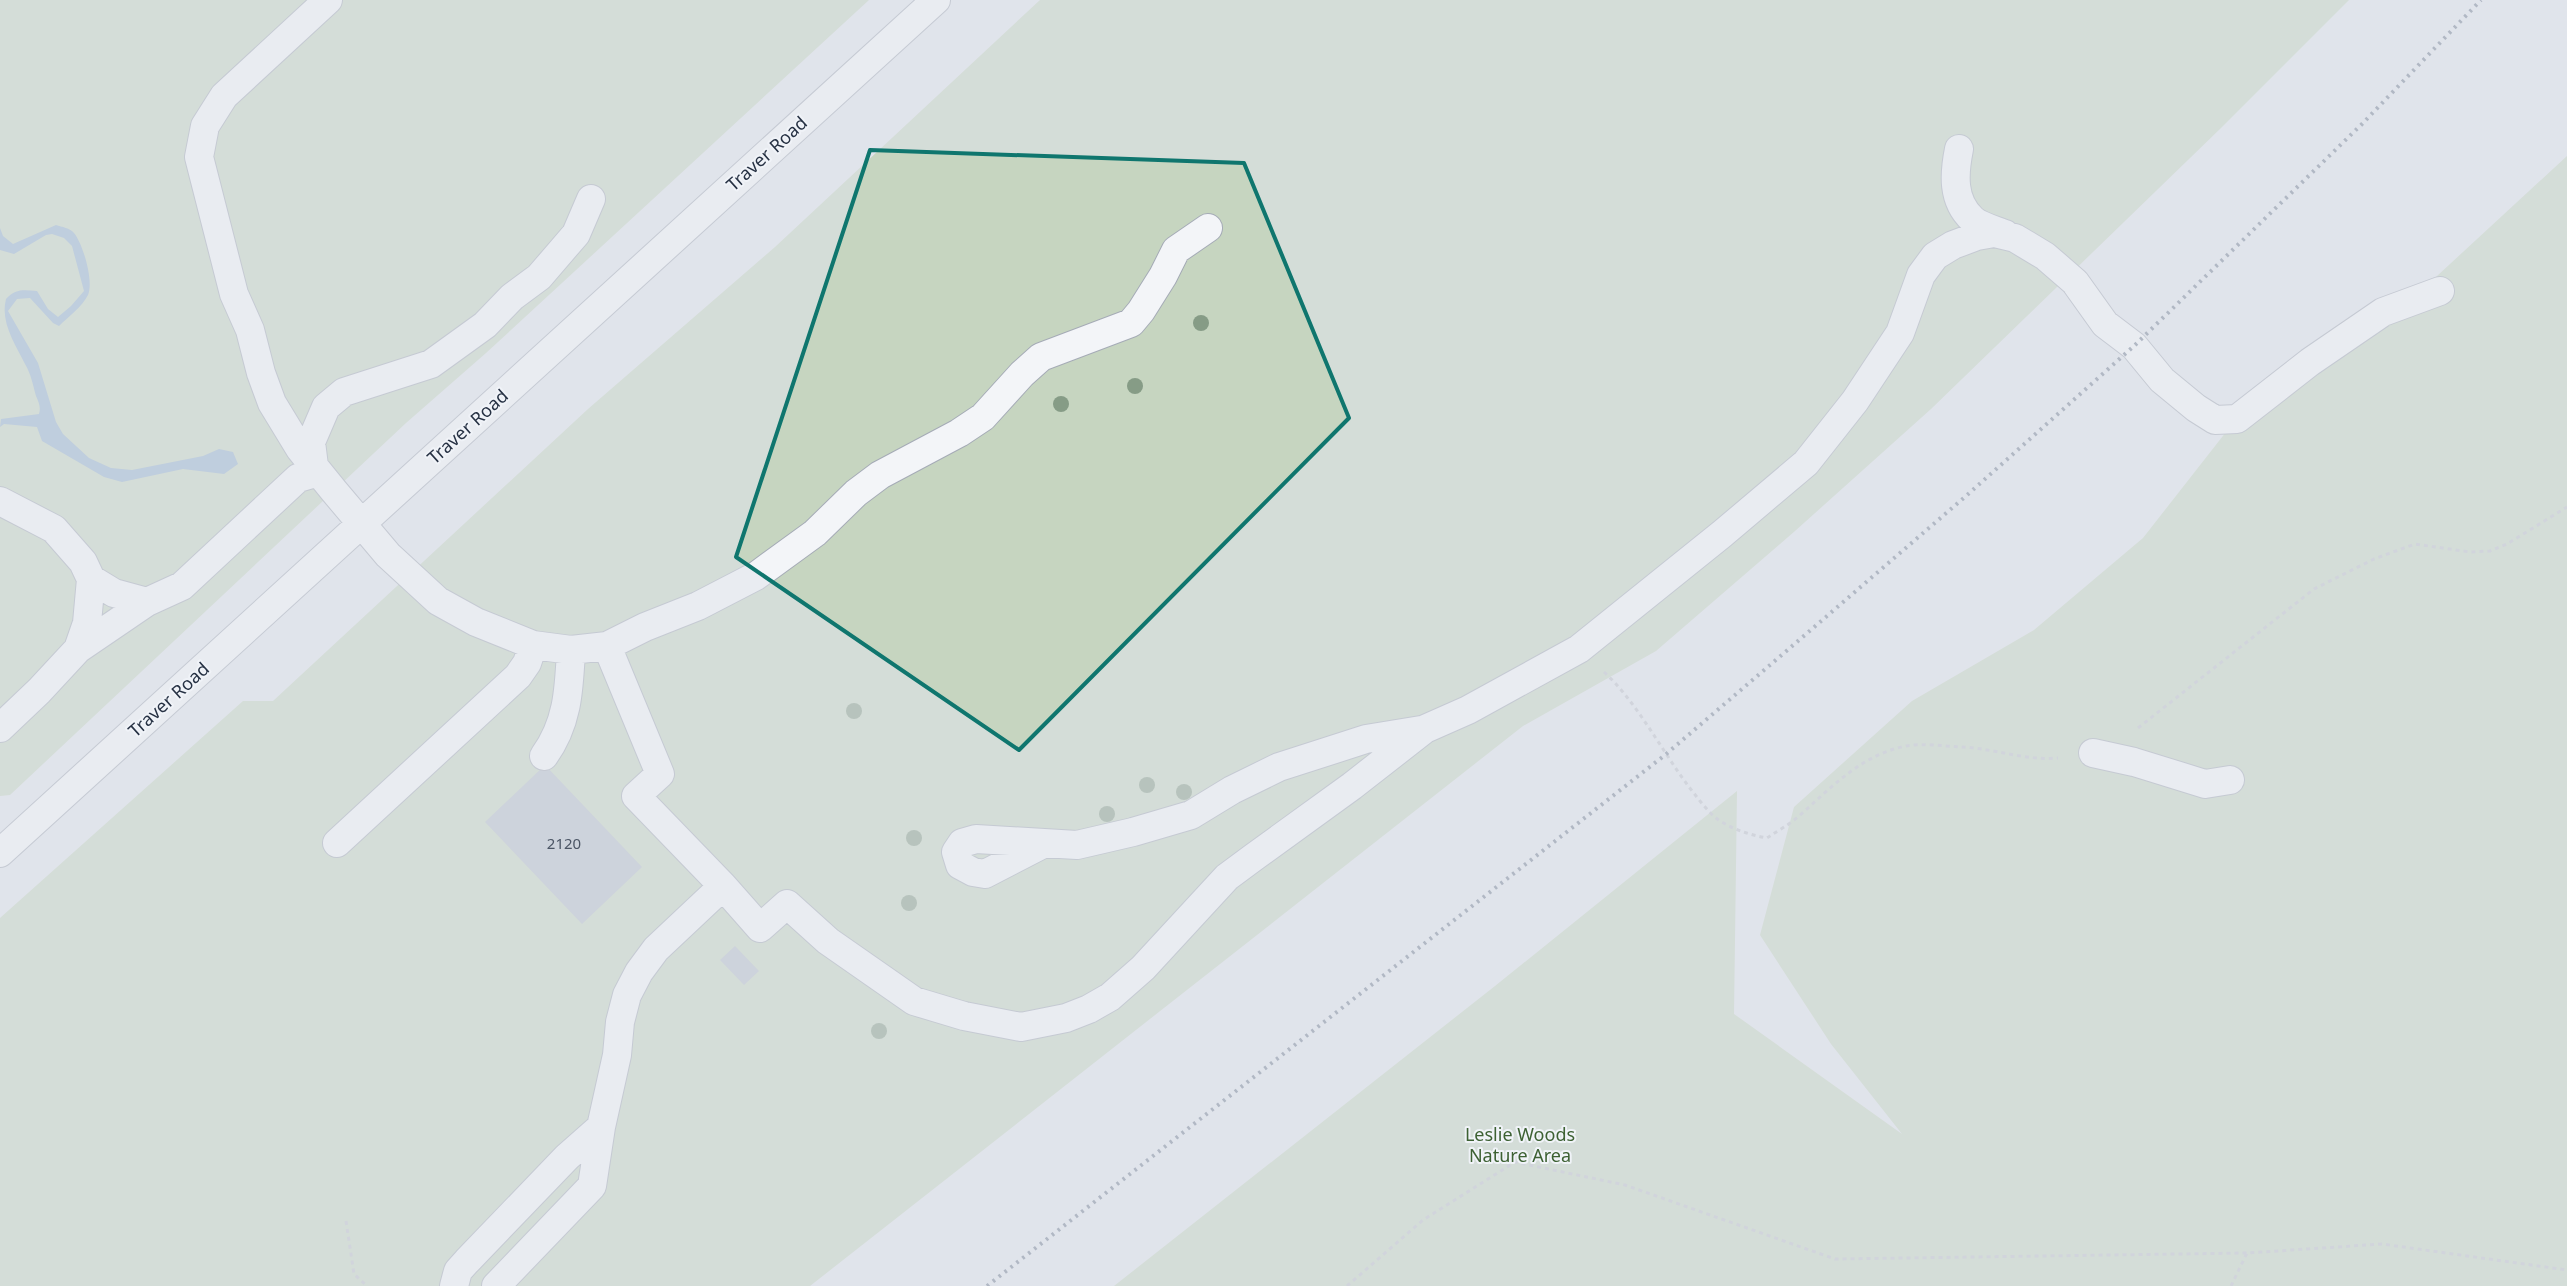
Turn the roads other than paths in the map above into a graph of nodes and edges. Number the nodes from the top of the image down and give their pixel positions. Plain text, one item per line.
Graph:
1 (328, 0) edge
2 (936, 0) edge
3 (1960, 149) dead end
4 (591, 198) dead end
5 (1208, 228) dead end
6 (2015, 238) junction
7 (2440, 291) dead end
8 (318, 471) junction
9 (0, 501) edge
10 (363, 523) junction
11 (91, 580) junction
12 (147, 602) junction
13 (533, 645) junction
14 (607, 646) junction
15 (78, 649) junction
16 (571, 650) junction
17 (0, 728) edge
18 (1425, 729) junction
19 (2093, 753) road end
20 (544, 756) dead end
21 (2230, 780) dead end
22 (337, 843) dead end
23 (1043, 844) dead end
24 (0, 853) edge
25 (723, 886) junction
26 (601, 1127) junction
27 (454, 1286) edge
28 (496, 1286) edge

1 - 8 street
2 - 10 street, Traver Road
3 - 6 street
4 - 8 street
5 - 14 street
6 - 7 street
6 - 18 street
8 - 10 street
8 - 12 street
9 - 11 street
10 - 13 street
10 - 24 street, Traver Road
11 - 12 street
11 - 15 street
12 - 15 street
13 - 16 street
13 - 22 street
14 - 16 street
14 - 25 street
15 - 17 street
16 - 20 street
18 - 23 street
18 - 25 street
19 - 21 street
25 - 26 street
26 - 27 street
26 - 28 street

